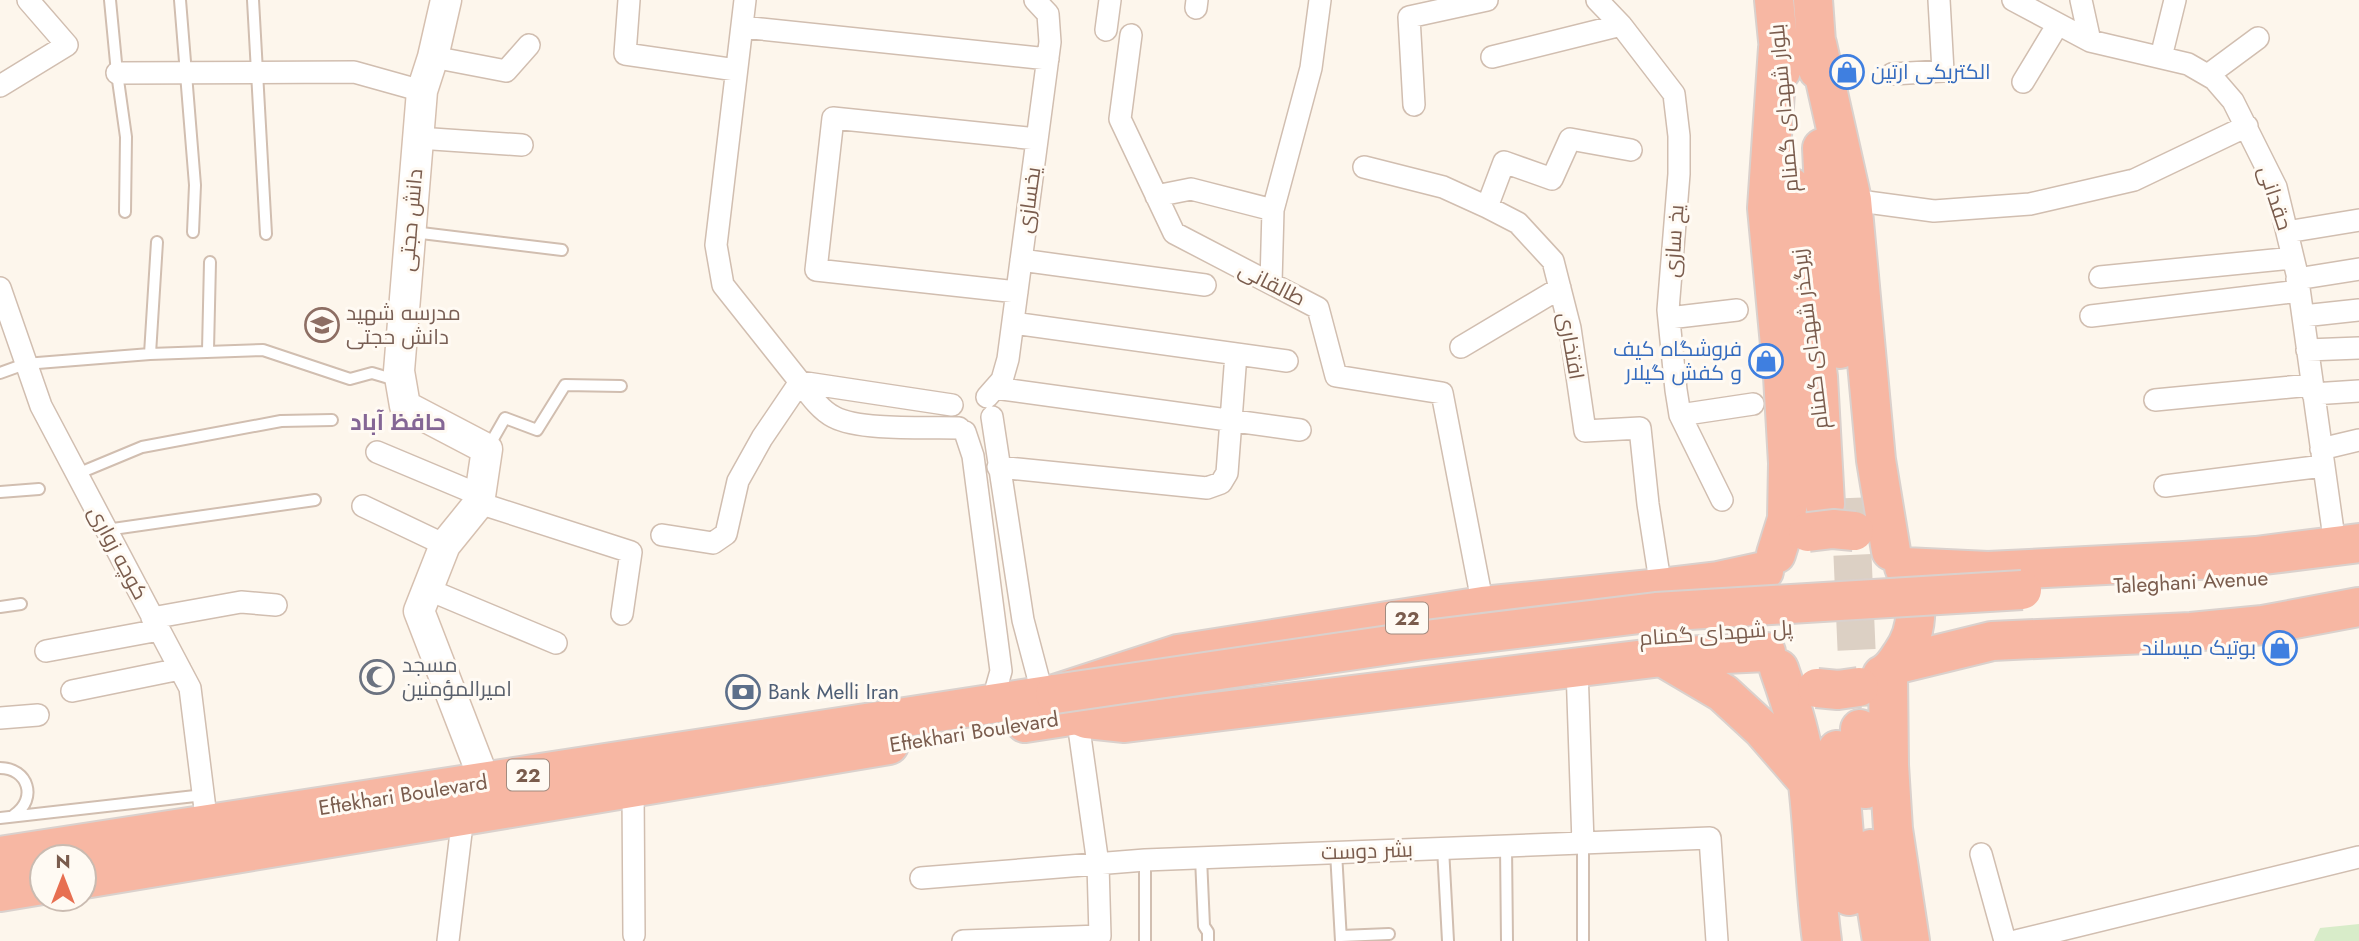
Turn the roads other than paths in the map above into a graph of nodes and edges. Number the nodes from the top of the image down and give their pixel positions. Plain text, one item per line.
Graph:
1 (28, 0) edge
2 (110, 0) edge
3 (180, 0) edge
4 (253, 0) edge
5 (446, 0) edge
6 (629, 0) edge
7 (745, 0) edge
8 (1035, 0) edge
9 (1110, 0) edge
10 (1320, 0) edge
11 (1488, 0) edge
12 (1597, 0) edge
13 (1774, 0) edge
14 (1813, 0) edge
15 (1939, 0) edge
16 (2013, 0) edge
17 (2081, 0) edge
18 (2175, 0) edge
19 (2058, 24) junction
20 (1621, 25) junction
21 (742, 27) junction
22 (1106, 30) dead end
23 (1131, 35) dead end
24 (2258, 38) dead end
25 (2090, 41) junction
26 (1817, 44) junction
27 (529, 46) dead end
28 (1779, 48) junction
29 (433, 57) junction
30 (1492, 57) dead end
31 (2161, 57) junction
32 (1048, 60) junction
33 (736, 70) junction
34 (187, 72) junction
35 (259, 72) junction
36 (117, 73) junction
37 (1892, 74) dead end
38 (2208, 75) junction
39 (2023, 82) dead end
40 (0, 86) edge
41 (422, 91) junction
42 (1414, 105) dead end
43 (2247, 126) junction
44 (418, 138) junction
45 (1037, 139) junction
46 (522, 145) dead end
47 (1631, 150) dead end
48 (1364, 167) dead end
49 (1156, 196) junction
50 (1852, 200) junction
51 (1487, 207) junction
52 (1273, 210) junction
53 (125, 212) dead end
54 (2359, 220) edge
55 (1810, 223) junction
56 (193, 232) dead end
57 (410, 232) junction
58 (2287, 232) junction
59 (266, 234) dead end
60 (157, 242) dead end
61 (562, 250) dead end
62 (1021, 260) junction
63 (210, 262) dead end
64 (2359, 269) edge
65 (2296, 276) junction
66 (2100, 277) dead end
67 (1270, 283) junction
68 (1205, 285) dead end
69 (1560, 288) junction
70 (1017, 292) junction
71 (1, 295) edge
72 (1737, 310) dead end
73 (2359, 310) edge
74 (2091, 316) dead end
75 (2303, 317) junction
76 (1669, 318) junction
77 (1013, 323) junction
78 (1461, 347) dead end
79 (2359, 348) edge
80 (2307, 350) junction
81 (208, 351) junction
82 (150, 354) junction
83 (1236, 354) junction
84 (1287, 361) dead end
85 (25, 364) junction
86 (0, 373) edge
87 (401, 382) junction
88 (800, 382) junction
89 (621, 386) dead end
90 (2312, 389) junction
91 (2359, 391) edge
92 (2155, 400) dead end
93 (991, 401) junction
94 (1753, 404) dead end
95 (952, 405) junction
96 (1680, 415) junction
97 (332, 420) dead end
98 (1231, 421) junction
99 (962, 430) junction
100 (1300, 430) dead end
101 (2359, 440) edge
102 (487, 449) junction
103 (377, 452) dead end
104 (2322, 457) junction
105 (998, 467) junction
106 (77, 474) junction
107 (2165, 486) dead end
108 (39, 489) dead end
109 (0, 492) edge
110 (480, 499) junction
111 (315, 500) dead end
112 (1722, 500) dead end
113 (363, 506) dead end
114 (1834, 516) junction
115 (106, 530) junction
116 (662, 535) dead end
117 (1008, 535) junction
118 (984, 538) junction
119 (445, 545) junction
120 (2351, 550) edge
121 (1898, 559) junction
122 (1770, 563) junction
123 (1988, 571) junction
124 (2359, 587) edge
125 (1661, 588) junction
126 (427, 589) junction
127 (21, 604) dead end
128 (1499, 604) junction
129 (276, 605) dead end
130 (0, 607) edge
131 (2359, 607) edge
132 (622, 614) dead end
133 (156, 624) junction
134 (1992, 641) junction
135 (556, 643) dead end
136 (46, 651) dead end
137 (1662, 657) junction
138 (1773, 660) junction
139 (1577, 668) junction
140 (180, 670) junction
141 (1880, 675) junction
142 (1514, 676) junction
143 (72, 691) dead end
144 (1058, 702) junction
145 (992, 703) junction
146 (38, 715) dead end
147 (0, 718) edge
148 (0, 768) edge
149 (485, 782) junction
150 (1808, 782) junction
151 (633, 789) junction
152 (205, 810) junction
153 (2, 817) edge
154 (463, 817) junction
155 (1583, 843) junction
156 (1506, 846) junction
157 (1443, 848) junction
158 (1336, 852) junction
159 (1982, 854) dead end
160 (0, 856) edge
161 (2359, 857) edge
162 (1201, 858) junction
163 (1145, 860) junction
164 (1098, 864) junction
165 (98, 876) edge
166 (921, 878) dead end
167 (28, 888) edge
168 (0, 892) edge
169 (1389, 934) dead end
170 (634, 935) dead end
171 (1341, 938) edge
172 (1045, 939) edge
173 (448, 941) edge
174 (963, 941) edge
175 (1145, 941) edge
176 (1208, 941) edge
177 (1448, 941) edge
178 (1507, 941) edge
179 (1583, 941) edge
180 (1717, 941) edge
181 (1822, 941) edge
182 (1856, 941) edge
183 (1882, 941) edge
184 (1910, 941) edge
185 (2005, 941) edge
186 (2016, 941) edge

1 - 40 street
2 - 36 lane
3 - 34 lane
4 - 35 lane
5 - 29 street, دانش حجتی
6 - 33 street
7 - 21 street
8 - 32 street, یخسازی
9 - 22 street
10 - 52 street
11 - 42 street
12 - 20 street, یخ سازی
13 - 28 highway, بلوار شهدای گمنام
14 - 26 highway, بلوار شهدای گمنام
15 - 37 street
16 - 19 street, حقدانی
17 - 25 street
18 - 31 street
19 - 25 street, حقدانی
19 - 39 street
20 - 30 street
20 - 76 street, یخ سازی
21 - 32 street
21 - 33 street
23 - 49 street, طالقانی
24 - 38 street
25 - 31 street, حقدانی
26 - 50 highway
26 - 55 highway, بلوار شهدای گمنام
27 - 29 street
28 - 55 highway, بلوار شهدای گمنام
28 - 122 highway
29 - 41 street, دانش حجتی
31 - 38 street, حقدانی
32 - 45 street, یخسازی
33 - 88 street
34 - 35 street
34 - 36 street
34 - 56 lane
35 - 41 street
35 - 59 lane
36 - 53 lane
38 - 43 street, حقدانی
41 - 44 street, دانش حجتی
43 - 50 street
43 - 58 street, حقدانی
44 - 46 street
44 - 57 street, دانش حجتی
45 - 62 street, یخسازی
45 - 70 street
47 - 51 street
48 - 51 street, افتخاری
49 - 52 street
49 - 67 street, طالقانی
50 - 121 highway
51 - 69 street, افتخاری
52 - 67 street
54 - 58 street
55 - 114 highway, زیرگذر شهدای گمنام
57 - 61 lane
57 - 87 street, دانش حجتی
58 - 65 street, حقدانی
60 - 82 lane
62 - 68 street
62 - 70 street, یخسازی
63 - 81 lane
64 - 65 street
65 - 66 street
65 - 74 street
65 - 75 street, حقدانی
67 - 128 street, طالقانی
69 - 78 street
69 - 125 street, افتخاری
70 - 77 street, یخسازی
71 - 85 street, کوچه زواری
72 - 76 street
73 - 75 street
75 - 80 street, حقدانی
76 - 96 street, یخ سازی
77 - 83 street
77 - 93 street, یخسازی
79 - 80 street
80 - 90 street, حقدانی
81 - 82 lane
81 - 87 lane
82 - 85 lane
83 - 84 street
83 - 98 street
85 - 86 lane
85 - 106 street, کوچه زواری
87 - 102 street, دانش حجتی
88 - 95 street
88 - 99 street
88 - 116 street
89 - 102 lane
90 - 91 street
90 - 92 street
90 - 104 street, حقدانی
93 - 95 street
93 - 98 street
93 - 99 street
93 - 105 street
94 - 96 street
95 - 99 street
96 - 112 street, یخ سازی
97 - 106 lane
98 - 100 street
98 - 105 street
99 - 118 street
101 - 104 street
102 - 110 street
103 - 110 street
104 - 107 street
104 - 120 street, حقدانی
105 - 117 street
106 - 115 street, کوچه زواری
108 - 109 lane
110 - 119 street
110 - 132 street
111 - 115 lane
113 - 119 street
114 - 121 highway
114 - 122 highway, 22
115 - 133 street, کوچه زواری
117 - 118 street
117 - 144 street
118 - 145 street
119 - 126 street
120 - 123 highway
120 - 144 highway, پل شهدای گمنام, bridge
121 - 123 highway
121 - 141 highway
122 - 125 highway, 22
122 - 138 highway
123 - 134 highway
124 - 144 highway, پل شهدای گمنام
125 - 128 highway, 22
125 - 137 highway
126 - 135 street
126 - 149 street
127 - 130 lane
128 - 142 highway
128 - 144 highway, 22
129 - 133 street
131 - 134 highway
133 - 136 street
133 - 140 street, کوچه زواری
134 - 141 highway
137 - 138 highway, 22
137 - 139 highway, 22
137 - 150 highway
138 - 141 highway, bridge
138 - 150 highway
139 - 142 highway, 22
139 - 155 street
140 - 143 street
140 - 152 street, کوچه زواری
141 - 184 highway
142 - 144 highway, 22
144 - 145 highway, Eftekhari Boulevard / 22
144 - 151 highway, Eftekhari Boulevard / 22
144 - 164 street
145 - 149 highway, Eftekhari Boulevard / 22
146 - 147 street
148 - 153 lane
149 - 152 highway, Eftekhari Boulevard / 22
150 - 181 highway
151 - 154 highway, Eftekhari Boulevard / 22
151 - 170 street
152 - 153 lane
152 - 160 highway, Eftekhari Boulevard / 22
154 - 165 highway, Eftekhari Boulevard / 22
154 - 173 street
155 - 156 street, بشر دوست
155 - 179 lane
155 - 180 street, بشر دوست
156 - 157 street, بشر دوست
156 - 178 lane
157 - 158 street, بشر دوست
157 - 177 lane
158 - 162 street, بشر دوست
158 - 171 lane
159 - 185 street
161 - 186 street
162 - 163 street, بشر دوست
162 - 176 lane
163 - 164 street, بشر دوست
163 - 175 lane
164 - 166 street, بشر دوست
164 - 172 street
167 - 168 highway
169 - 171 lane
172 - 174 street
182 - 183 highway

